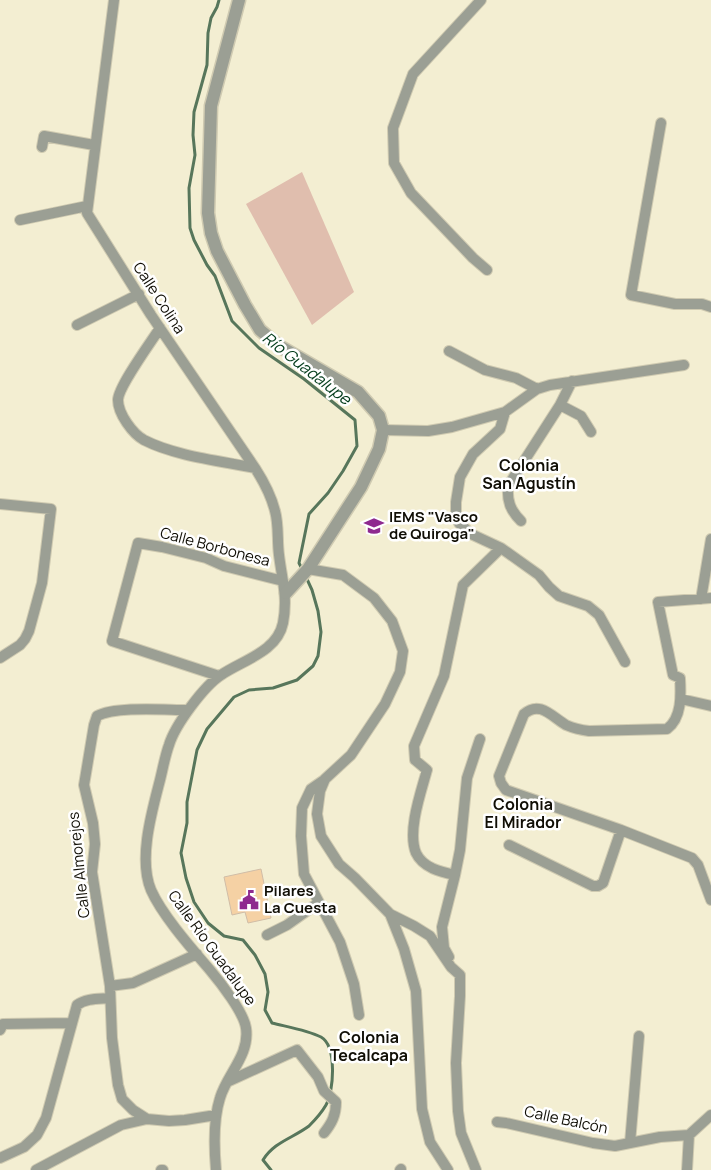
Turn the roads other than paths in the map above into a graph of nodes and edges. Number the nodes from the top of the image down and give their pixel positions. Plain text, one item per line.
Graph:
1 (114, 0) edge
2 (239, 0) edge
3 (481, 0) edge
4 (662, 123) dead end
5 (94, 145) junction
6 (42, 148) dead end
7 (87, 206) junction
8 (20, 220) dead end
9 (487, 270) dead end
10 (139, 294) junction
11 (711, 307) edge
12 (76, 325) dead end
13 (160, 328) junction
14 (449, 351) dead end
15 (684, 365) dead end
16 (572, 381) junction
17 (538, 389) junction
18 (560, 405) junction
19 (504, 412) junction
20 (384, 430) junction
21 (591, 432) dead end
22 (255, 468) junction
23 (0, 504) edge
24 (521, 521) dead end
25 (711, 539) edge
26 (501, 548) junction
27 (305, 572) junction
28 (285, 587) junction
29 (706, 599) edge
30 (0, 658) edge
31 (625, 662) dead end
32 (219, 676) junction
33 (681, 699) junction
34 (711, 706) edge
35 (187, 710) junction
36 (480, 739) dead end
37 (325, 779) junction
38 (621, 830) junction
39 (509, 845) dead end
40 (455, 875) junction
41 (711, 900) edge
42 (318, 903) junction
43 (390, 914) junction
44 (267, 935) dead end
45 (197, 954) junction
46 (460, 979) junction
47 (110, 986) junction
48 (110, 998) junction
49 (359, 1015) dead end
50 (71, 1023) junction
51 (0, 1030) edge
52 (639, 1036) dead end
53 (227, 1082) junction
54 (216, 1115) junction
55 (711, 1115) edge
56 (147, 1119) junction
57 (497, 1122) dead end
58 (324, 1133) dead end
59 (688, 1135) junction
60 (630, 1144) junction
61 (0, 1158) edge
62 (36, 1170) edge
63 (216, 1170) edge
64 (448, 1170) edge
65 (476, 1170) edge
66 (687, 1170) edge

1 - 5 street
2 - 20 street
3 - 9 street
4 - 11 street
5 - 6 street
5 - 7 street
7 - 8 street
7 - 10 street, Calle Colina
10 - 12 street
10 - 13 street, Calle Colina
13 - 22 street, Calle Colina
13 - 22 street
14 - 17 street
15 - 16 street
16 - 17 street
16 - 18 street
17 - 19 street
18 - 21 street
18 - 24 street
19 - 20 street
19 - 26 street
20 - 27 street
22 - 28 street, Calle Colina
23 - 30 street
25 - 29 street
26 - 31 street
26 - 40 street
27 - 28 street
27 - 37 street
28 - 32 street, Calle Río Guadalupe
28 - 32 street, Calle Borbonesa
29 - 33 street
32 - 35 street, Calle Río Guadalupe
33 - 34 street
33 - 38 street
35 - 45 street, Calle Río Guadalupe
35 - 47 street, Calle Almorejos
36 - 40 street
37 - 42 street
37 - 43 street
38 - 39 street
38 - 41 street
40 - 46 street
42 - 44 street
42 - 49 street
43 - 46 street
43 - 64 street
45 - 47 street
45 - 53 street, Calle Río Guadalupe
46 - 65 street
47 - 48 street, Calle Almorejos
48 - 50 street
48 - 56 street, Calle Almorejos
50 - 51 street
50 - 61 street
52 - 60 street
53 - 54 street, Calle Río Guadalupe
53 - 58 street
54 - 56 street
54 - 63 street, Calle Río Guadalupe
55 - 59 street
56 - 62 street
57 - 60 street, Calle Balcón
59 - 60 street, Calle Balcón
59 - 66 street

